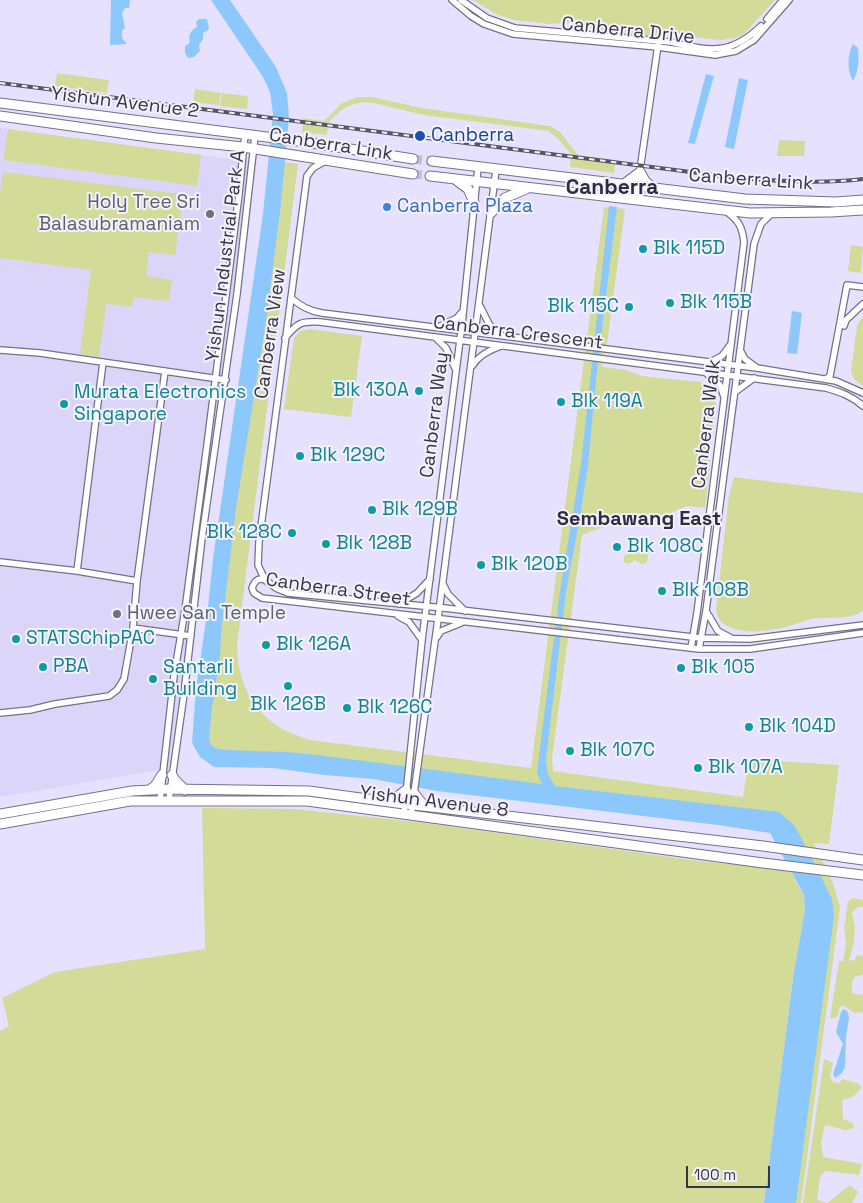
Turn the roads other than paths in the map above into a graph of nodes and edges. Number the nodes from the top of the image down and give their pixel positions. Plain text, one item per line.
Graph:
1 (452, 0) edge
2 (461, 0) edge
3 (783, 0) edge
4 (789, 0) edge
5 (658, 44) junction
6 (0, 103) edge
7 (0, 116) edge
8 (245, 134) junction
9 (257, 136) junction
10 (243, 148) junction
11 (256, 150) junction
12 (413, 159) tunnel mouth
13 (325, 161) junction
14 (432, 161) tunnel mouth
15 (478, 168) junction
16 (496, 170) junction
17 (640, 172) junction
18 (413, 174) tunnel mouth
19 (430, 176) tunnel mouth
20 (455, 179) junction
21 (476, 181) junction
22 (494, 183) junction
23 (624, 184) junction
24 (637, 186) junction
25 (529, 188) junction
26 (654, 189) junction
27 (636, 198) junction
28 (863, 200) edge
29 (474, 202) junction
30 (724, 210) junction
31 (863, 210) edge
32 (490, 213) junction
33 (771, 214) junction
34 (863, 287) edge
35 (291, 298) junction
36 (478, 304) junction
37 (863, 304) edge
38 (462, 312) junction
39 (368, 319) junction
40 (436, 328) junction
41 (370, 329) junction
42 (460, 331) junction
43 (475, 333) junction
44 (501, 336) junction
45 (435, 337) junction
46 (285, 338) junction
47 (460, 339) junction
48 (733, 341) junction
49 (474, 342) junction
50 (503, 345) junction
51 (0, 350) edge
52 (740, 350) junction
53 (103, 362) junction
54 (708, 363) junction
55 (729, 364) junction
56 (738, 366) junction
57 (472, 367) junction
58 (455, 368) junction
59 (757, 368) junction
60 (165, 371) junction
61 (705, 372) junction
62 (728, 376) junction
63 (737, 376) junction
64 (215, 378) junction
65 (754, 378) junction
66 (826, 379) junction
67 (226, 380) junction
68 (836, 381) junction
69 (735, 392) junction
70 (863, 393) edge
71 (725, 404) junction
72 (863, 406) edge
73 (0, 562) edge
74 (77, 571) junction
75 (430, 579) junction
76 (265, 580) junction
77 (137, 581) junction
78 (443, 584) junction
79 (399, 604) junction
80 (427, 607) junction
81 (440, 608) junction
82 (466, 611) junction
83 (706, 611) junction
84 (395, 614) junction
85 (425, 618) junction
86 (438, 619) junction
87 (463, 622) junction
88 (863, 625) edge
89 (133, 628) junction
90 (863, 632) edge
91 (181, 634) junction
92 (191, 636) junction
93 (693, 637) junction
94 (701, 638) junction
95 (733, 639) junction
96 (422, 640) junction
97 (436, 641) junction
98 (691, 648) junction
99 (699, 649) junction
100 (0, 714) edge
101 (162, 775) junction
102 (172, 775) junction
103 (166, 789) junction
104 (149, 790) junction
105 (185, 790) junction
106 (410, 791) junction
107 (164, 800) junction
108 (390, 802) junction
109 (408, 804) junction
110 (424, 806) junction
111 (0, 814) edge
112 (407, 815) junction
113 (0, 824) edge
114 (863, 860) edge
115 (863, 875) edge

1 - 5 street, Canberra Drive
2 - 5 street, Canberra Drive
3 - 5 street, Canberra Drive
4 - 5 street, Canberra Drive
5 - 17 street
6 - 8 main road, Yishun Avenue 2
7 - 10 main road, Yishun Avenue 2
8 - 9 main road, Canberra Link
8 - 10 street, Yishun Industrial Park A
9 - 11 street, Yishun Industrial Park A
9 - 12 main road, Canberra Link
10 - 11 main road, Canberra Link
10 - 64 street, Yishun Industrial Park A
11 - 13 main road, Canberra Link
11 - 67 street, Yishun Industrial Park A
13 - 18 main road, Canberra Link
13 - 35 street, Canberra View
14 - 15 main road, Canberra Link
15 - 16 main road, Canberra Link
15 - 21 street, Canberra Way
16 - 22 street, Canberra Way
16 - 23 main road, Canberra Link
17 - 23 main road
17 - 24 street
17 - 26 main road
19 - 20 main road, Canberra Link
20 - 21 main road, Canberra Link
20 - 29 main road
21 - 22 main road, Canberra Link
21 - 29 street, Canberra Way
22 - 25 main road, Canberra Link
22 - 32 street, Canberra Way
23 - 24 main road, Canberra Link
24 - 26 main road, Canberra Link
24 - 27 street
25 - 27 main road, Canberra Link
25 - 32 main road
26 - 28 main road, Canberra Link
27 - 30 main road, Canberra Link
29 - 38 street, Canberra Way
30 - 33 main road, Canberra Link
30 - 48 street, Canberra Walk
31 - 33 main road, Canberra Link
32 - 36 street, Canberra Way
33 - 52 street, Canberra Walk
34 - 66 street
35 - 39 street, Canberra Crescent
35 - 46 street, Canberra View
36 - 43 street, Canberra Way
36 - 44 street
37 - 68 street
38 - 40 street
38 - 42 street, Canberra Way
39 - 40 street, Canberra Crescent
39 - 41 street
40 - 42 street, Canberra Crescent
41 - 45 street, Canberra Crescent
41 - 46 street, Canberra Crescent
42 - 43 street, Canberra Crescent
42 - 47 street, Canberra Way
43 - 44 street, Canberra Crescent
43 - 49 street, Canberra Way
44 - 54 street, Canberra Crescent
45 - 47 street, Canberra Crescent
45 - 58 street
46 - 76 street, Canberra View
47 - 49 street, Canberra Crescent
47 - 58 street, Canberra Way
48 - 54 street
48 - 55 street, Canberra Walk
49 - 50 street, Canberra Crescent
49 - 57 street, Canberra Way
50 - 57 street
50 - 61 street, Canberra Crescent
51 - 53 street, Yishun Industrial Park A
52 - 56 street, Canberra Walk
52 - 59 street
53 - 60 street, Yishun Industrial Park A
53 - 74 street
54 - 55 street, Canberra Crescent
55 - 56 street, Canberra Crescent
55 - 62 street, Canberra Walk
56 - 59 street, Canberra Crescent
56 - 63 street, Canberra Walk
57 - 78 street, Canberra Way
58 - 75 street, Canberra Way
59 - 66 street, Canberra Crescent
60 - 64 street, Yishun Industrial Park A
60 - 77 street
61 - 62 street, Canberra Crescent
61 - 71 street
62 - 63 street, Canberra Crescent
62 - 71 street, Canberra Walk
63 - 65 street, Canberra Crescent
63 - 69 street, Canberra Walk
64 - 67 street, Yishun Industrial Park A
64 - 91 street, Yishun Industrial Park A
65 - 69 street
65 - 72 street, Canberra Crescent
66 - 68 street, Canberra Crescent
67 - 92 street, Yishun Industrial Park A
68 - 70 street, Canberra Crescent
69 - 83 street, Canberra Walk
71 - 93 street, Canberra Walk
73 - 74 street
74 - 77 street
75 - 79 street
75 - 80 street, Canberra Way
76 - 79 street, Canberra Street
76 - 84 street, Canberra Street
77 - 89 street
78 - 81 street, Canberra Way
78 - 82 street
79 - 80 street, Canberra Street
80 - 81 street, Canberra Street
80 - 85 street, Canberra Way
81 - 82 street, Canberra Street
81 - 86 street, Canberra Way
82 - 93 street, Canberra Street
83 - 94 street, Canberra Walk
83 - 95 street
84 - 85 street, Canberra Street
84 - 96 street
85 - 86 street, Canberra Street
85 - 96 street, Canberra Way
86 - 87 street, Canberra Street
86 - 97 street, Canberra Way
87 - 97 street
87 - 98 street, Canberra Street
88 - 95 street, Canberra Street
89 - 91 street
89 - 100 street
90 - 99 street, Canberra Street
91 - 92 street
91 - 101 street, Yishun Industrial Park A
92 - 102 street, Yishun Industrial Park A
93 - 94 street, Canberra Street
93 - 98 street, Canberra Walk
94 - 95 street, Canberra Street
94 - 99 street, Canberra Walk
96 - 106 street, Canberra Way
97 - 106 street, Canberra Way
98 - 99 street, Canberra Street
101 - 103 street, Yishun Industrial Park A
101 - 104 main road
102 - 103 street, Yishun Industrial Park A
102 - 105 main road
103 - 104 main road, Yishun Avenue 8
103 - 105 main road, Yishun Avenue 8
103 - 107 street, Yishun Industrial Park A
103 - 107 street, Yishun Industrial Park A
104 - 111 main road, Yishun Avenue 8
105 - 108 main road, Yishun Avenue 8
106 - 108 main road
106 - 109 street, Canberra Way
106 - 110 main road
107 - 112 main road, Yishun Avenue 8
107 - 113 main road, Yishun Avenue 8
108 - 109 main road, Yishun Avenue 8
109 - 110 main road, Yishun Avenue 8
109 - 112 street, Canberra Way
110 - 114 main road, Yishun Avenue 8
112 - 115 main road, Yishun Avenue 8

